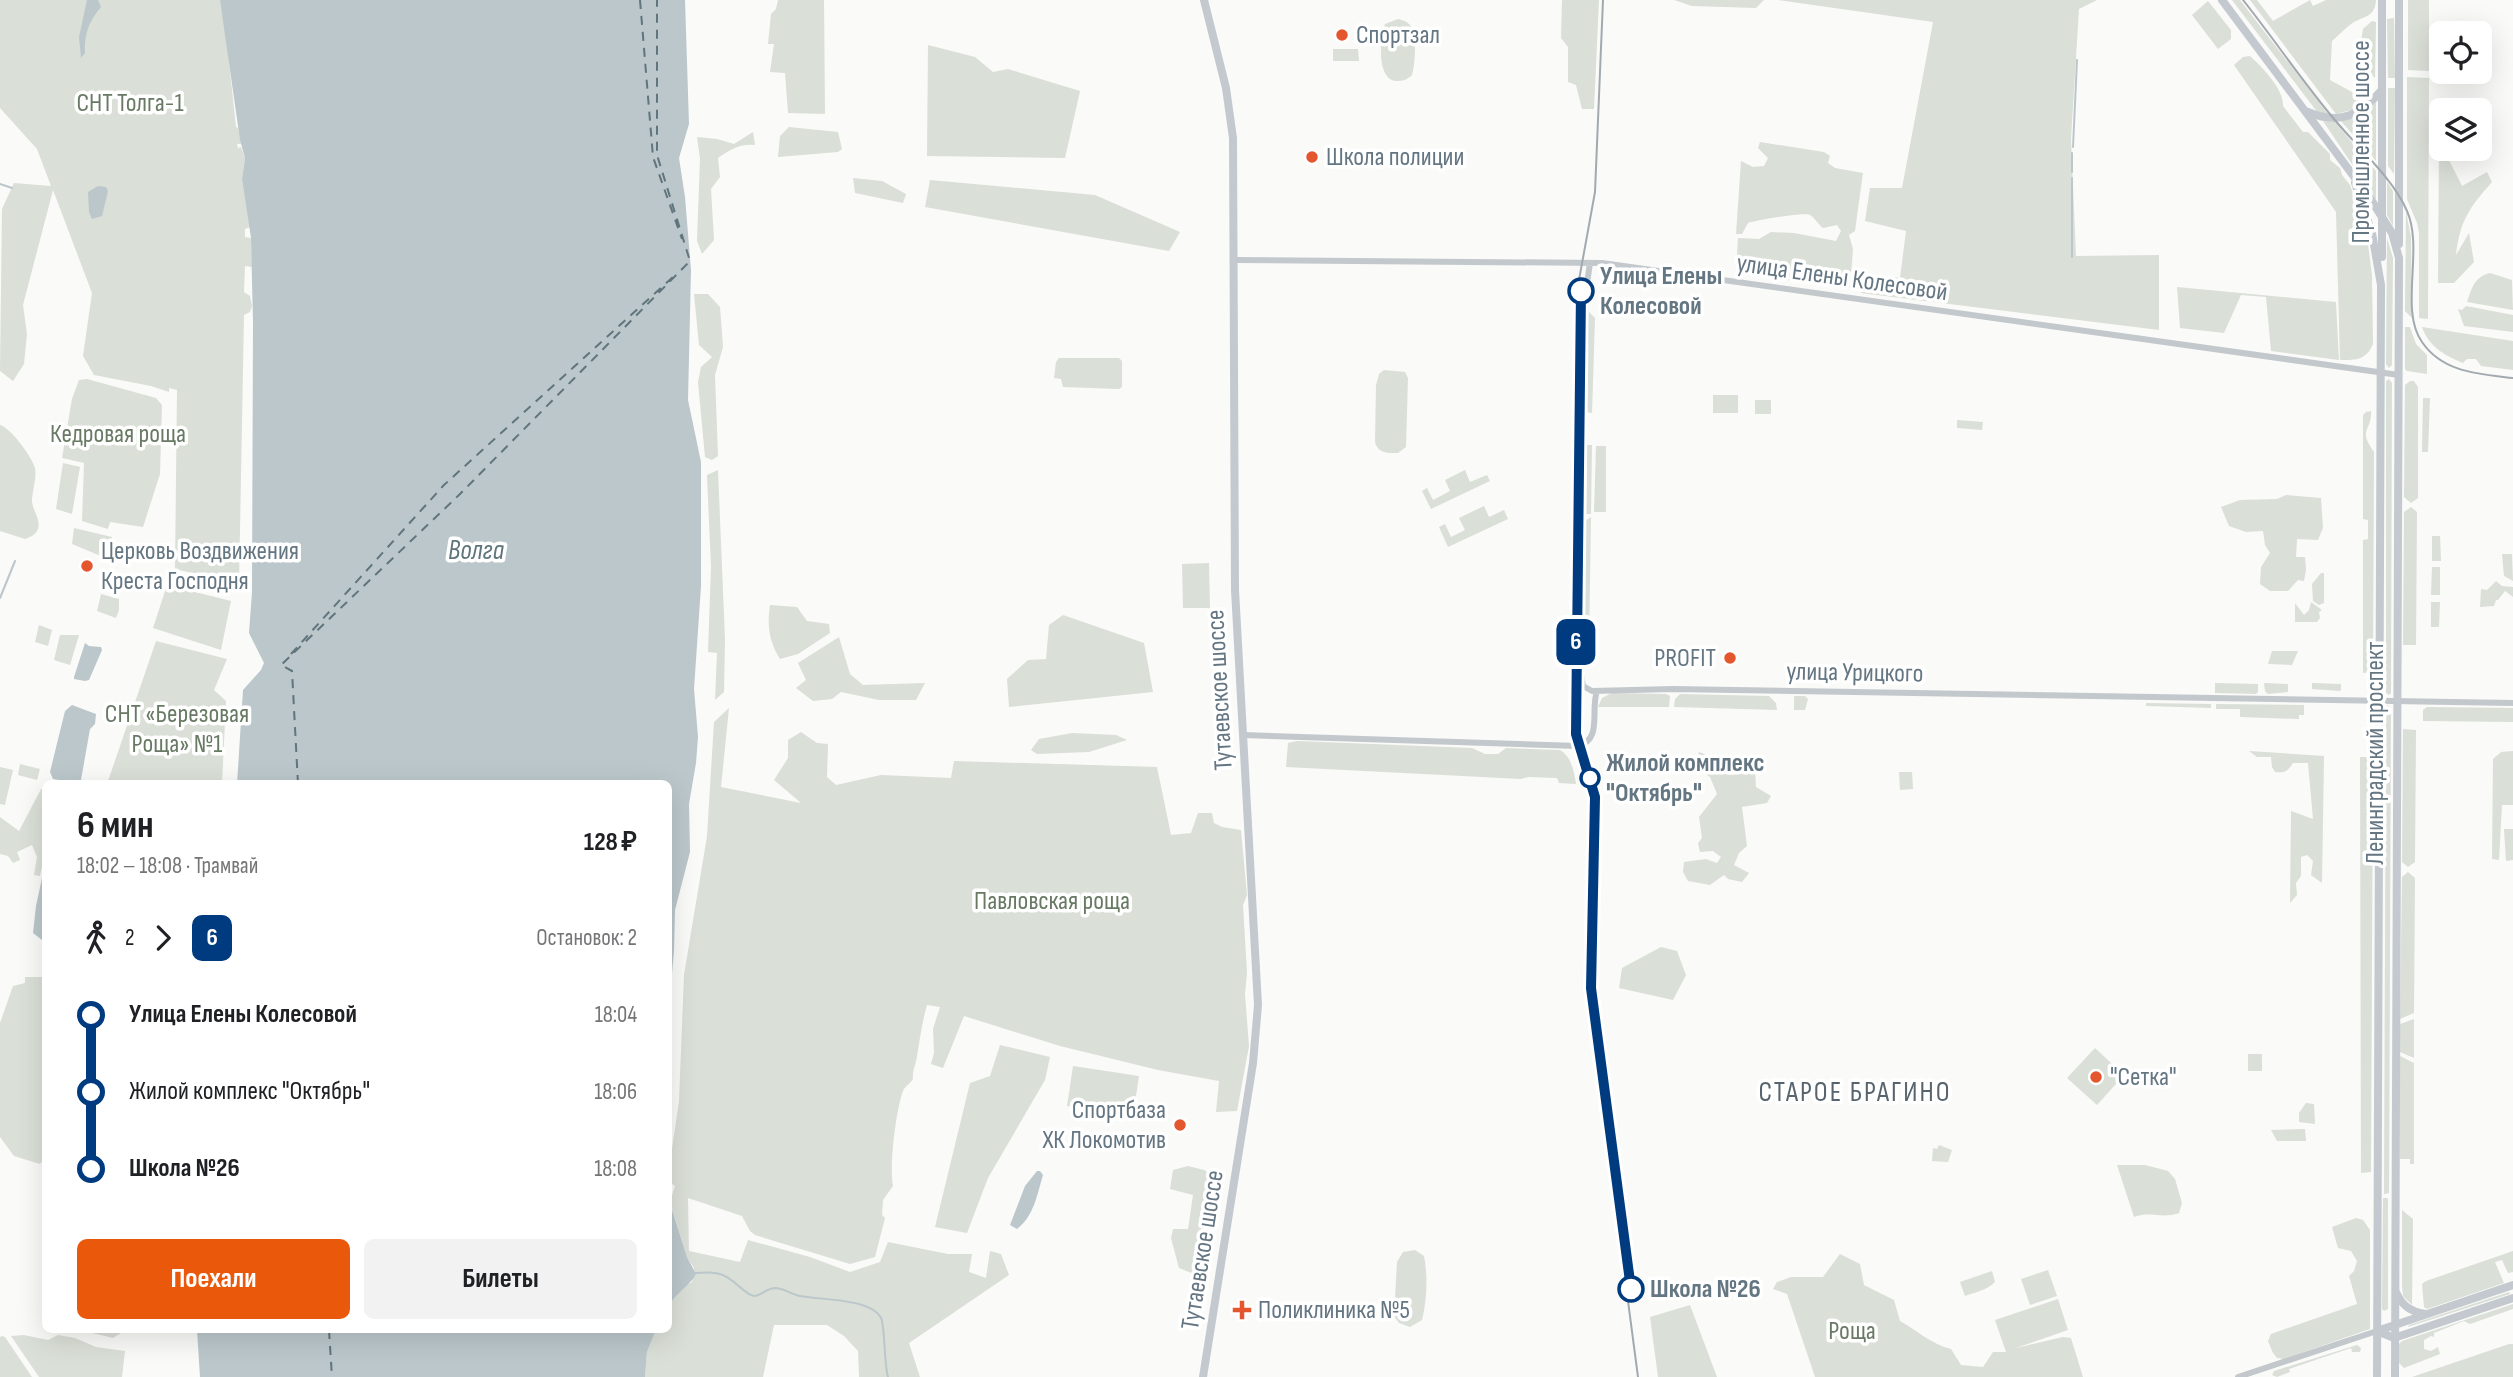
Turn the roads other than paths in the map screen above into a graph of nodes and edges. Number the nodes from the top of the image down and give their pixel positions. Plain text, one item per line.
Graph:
1 (1204, 0) edge
2 (2222, 0) edge
3 (2382, 0) edge
4 (2399, 0) edge
5 (2382, 13) junction
6 (2399, 14) junction
7 (2400, 82) junction
8 (2382, 86) junction
9 (2305, 110) junction
10 (2334, 148) junction
11 (2382, 216) junction
12 (2399, 258) junction
13 (1235, 260) junction
14 (1590, 263) junction
15 (2381, 285) junction
16 (2380, 373) junction
17 (2399, 375) junction
18 (1597, 691) junction
19 (2380, 701) junction
20 (2397, 701) junction
21 (2513, 703) edge
22 (1243, 735) junction
23 (2513, 1285) edge
24 (2394, 1290) junction
25 (2513, 1298) edge
26 (2427, 1314) junction
27 (2394, 1325) junction
28 (2377, 1331) junction
29 (2394, 1338) junction
30 (1203, 1377) edge
31 (2238, 1377) edge
32 (2377, 1377) edge
33 (2395, 1377) edge

1 - 13 main road, Тутаевское шоссе
2 - 9 main road, Ленинградский проспект
3 - 5 main road, Промышленное шоссе
4 - 6 main road, Промышленное шоссе
5 - 6 main road
5 - 8 main road, Промышленное шоссе
6 - 7 main road, Промышленное шоссе
7 - 8 main road
7 - 12 main road, Промышленное шоссе
8 - 9 main road
8 - 11 main road, Промышленное шоссе
9 - 10 main road, Ленинградский проспект
10 - 11 main road, Ленинградский проспект
10 - 15 main road, Ленинградский проспект
11 - 12 main road, Ленинградский проспект
11 - 15 main road, Промышленное шоссе
12 - 17 main road, Ленинградский проспект
13 - 14 street, улица Елены Колесовой
13 - 22 main road, Тутаевское шоссе
14 - 16 street, улица Елены Колесовой
14 - 18 street
15 - 16 main road, Ленинградский проспект
16 - 17 street, улица Елены Колесовой
16 - 19 main road, Ленинградский проспект
17 - 20 main road, Ленинградский проспект
18 - 19 street, улица Урицкого
18 - 22 street
19 - 20 street, улица Урицкого
19 - 28 main road, Ленинградский проспект
20 - 21 street, улица Урицкого
20 - 24 main road, Ленинградский проспект
22 - 30 main road, Тутаевское шоссе
23 - 26 main road
24 - 26 main road
24 - 27 main road, Ленинградский проспект
25 - 29 main road
26 - 27 main road
27 - 28 main road
27 - 29 main road, Ленинградский проспект
28 - 29 main road
28 - 31 street
28 - 32 main road, Ленинградский проспект
29 - 33 main road, Ленинградский проспект

